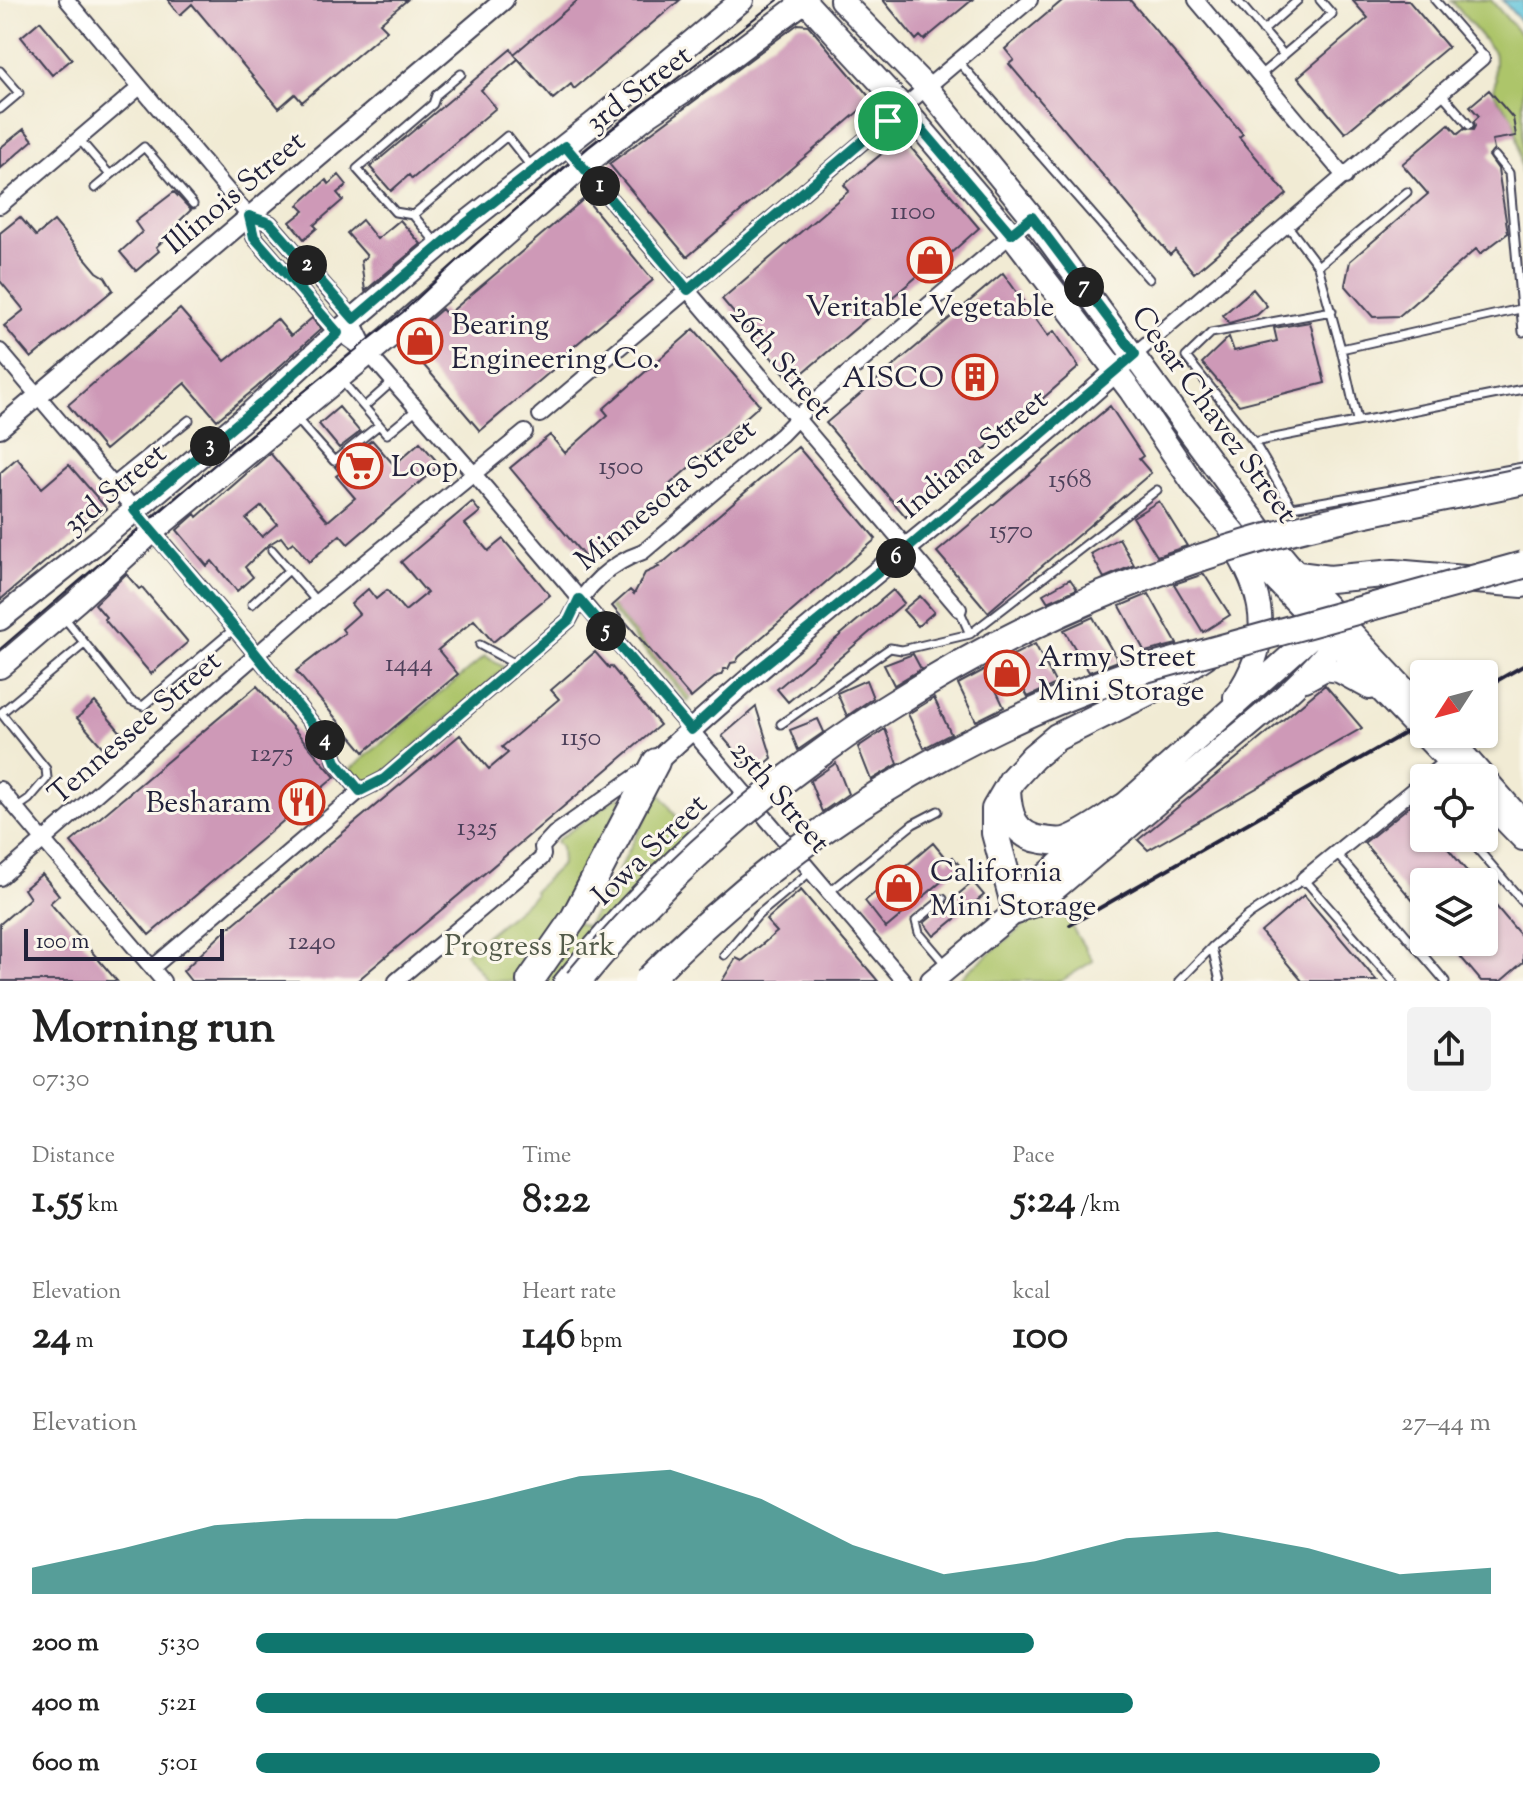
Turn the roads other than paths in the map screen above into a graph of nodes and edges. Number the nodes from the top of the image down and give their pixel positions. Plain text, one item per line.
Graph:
1 (504, 0) edge
2 (742, 0) edge
3 (805, 0) edge
4 (841, 0) edge
5 (1030, 0) edge
6 (1196, 0) edge
7 (1237, 0) edge
8 (1298, 0) edge
9 (1320, 0) edge
10 (1435, 0) edge
11 (68, 1) edge
12 (1263, 31) junction
13 (1284, 55) junction
14 (1482, 58) joint
15 (958, 61) junction
16 (0, 71) edge
17 (461, 74) dead end
18 (1259, 76) junction
19 (140, 87) junction
20 (927, 88) junction
21 (1442, 94) junction
22 (903, 107) junction
23 (0, 109) edge
24 (1469, 125) dead end
25 (79, 139) junction
26 (565, 146) junction
27 (1495, 156) dead end
28 (583, 166) junction
29 (535, 170) junction
30 (110, 175) junction
31 (1345, 177) junction
32 (95, 188) dead end
33 (1407, 192) dead end
34 (193, 204) dead end
35 (0, 206) edge
36 (413, 215) junction
37 (249, 216) junction
38 (1032, 217) junction
39 (1288, 226) junction
40 (1011, 234) junction
41 (439, 247) junction
42 (1318, 266) junction
43 (1149, 279) dead end
44 (688, 290) junction
45 (1520, 309) junction
46 (1332, 311) junction
47 (346, 326) junction
48 (1523, 332) edge
49 (1341, 349) junction
50 (0, 351) edge
51 (369, 354) junction
52 (1135, 354) junction
53 (1116, 372) junction
54 (339, 378) junction
55 (393, 381) junction
56 (1523, 389) edge
57 (38, 396) junction
58 (364, 407) junction
59 (417, 409) junction
60 (293, 415) junction
61 (540, 415) dead end
62 (797, 418) junction
63 (189, 420) dead end
64 (1357, 420) junction
65 (379, 425) junction
66 (0, 428) edge
67 (525, 432) dead end
68 (1254, 442) junction
69 (1523, 467) edge
70 (474, 474) junction
71 (1523, 481) edge
72 (111, 483) junction
73 (1197, 489) junction
74 (1157, 490) dead end
75 (134, 510) junction
76 (152, 532) junction
77 (907, 549) junction
78 (272, 550) dead end
79 (1523, 565) edge
80 (289, 570) junction
81 (1298, 575) junction
82 (1417, 575) junction
83 (1523, 584) edge
84 (579, 599) junction
85 (317, 602) junction
86 (252, 604) dead end
87 (959, 609) joint
88 (61, 615) junction
89 (0, 619) edge
90 (235, 628) junction
91 (1333, 631) junction
92 (970, 634) junction
93 (84, 644) junction
94 (480, 645) dead end
95 (1215, 649) junction
96 (256, 655) junction
97 (517, 665) junction
98 (0, 667) edge
99 (1287, 692) junction
100 (1410, 698) edge
101 (1391, 699) junction
102 (1, 713) edge
103 (1410, 714) edge
104 (1218, 722) junction
105 (781, 724) dead end
106 (691, 730) junction
107 (1452, 748) edge
108 (656, 762) junction
109 (1439, 764) edge
110 (1010, 784) junction
111 (0, 789) edge
112 (360, 791) junction
113 (745, 793) junction
114 (1410, 793) edge
115 (1124, 807) junction
116 (16, 808) junction
117 (938, 811) dead end
118 (1498, 813) edge
119 (1523, 822) edge
120 (1523, 839) edge
121 (44, 841) junction
122 (1480, 852) edge
123 (1336, 853) junction
124 (811, 871) junction
125 (0, 878) edge
126 (1304, 879) junction
127 (829, 892) junction
128 (943, 899) dead end
129 (1523, 902) edge
130 (1016, 911) junction
131 (1212, 947) junction
132 (724, 955) dead end
133 (152, 968) junction
134 (940, 974) edge
135 (163, 981) edge
136 (396, 981) edge
137 (530, 981) edge
138 (561, 981) edge
139 (578, 981) edge
140 (647, 981) edge
141 (904, 981) edge
142 (1179, 981) edge
143 (1220, 981) edge
144 (1393, 981) edge
145 (1445, 981) edge

1 - 37 street, Illinois Street
2 - 26 main road, 3rd Street
3 - 22 main road, Cesar Chavez Street
3 - 28 main road, 3rd Street
4 - 20 main road, Cesar Chavez Street
5 - 15 street
6 - 18 street
7 - 12 lane
8 - 12 lane
9 - 13 lane
10 - 14 lane
11 - 19 street, 25th Street
12 - 13 lane
13 - 18 lane
14 - 21 street, Indiana Street
15 - 20 street
15 - 43 lane
16 - 23 lane
17 - 36 lane
18 - 31 street
19 - 25 street
19 - 37 street, 25th Street
20 - 22 street
20 - 38 main road, Cesar Chavez Street
21 - 24 lane
21 - 31 street, Indiana Street
22 - 40 main road, Cesar Chavez Street
22 - 44 street
25 - 30 lane
25 - 35 street
26 - 28 street, 26th Street
26 - 29 main road, 3rd Street
27 - 45 lane
28 - 44 street, 26th Street
28 - 51 main road, 3rd Street
29 - 36 lane
29 - 41 main road, 3rd Street
30 - 32 lane
30 - 34 lane
31 - 39 street, Indiana Street
33 - 42 lane
36 - 41 lane
37 - 47 street, 25th Street
37 - 47 street, 25th Street
37 - 57 street, Illinois Street
38 - 40 street, Minnesota Street
38 - 52 main road, Cesar Chavez Street
39 - 42 lane
39 - 52 street, Indiana Street
40 - 53 main road, Cesar Chavez Street
40 - 62 street, Minnesota Street
41 - 47 main road, 3rd Street
42 - 46 lane
44 - 61 street
44 - 62 street, 26th Street
45 - 48 lane
45 - 49 lane
46 - 49 lane
46 - 68 lane
47 - 51 street, 25th Street
47 - 51 street, 25th Street
47 - 75 main road, 3rd Street
49 - 64 lane
50 - 57 street
51 - 54 main road, 3rd Street
51 - 55 street, 25th Street
52 - 53 main road, Indiana Street
52 - 81 main road, Cesar Chavez Street
53 - 73 main road, Cesar Chavez Street
53 - 77 main road, Indiana Street
54 - 58 lane
54 - 60 main road, 3rd Street
55 - 58 lane
55 - 59 street, 25th Street
56 - 64 lane
57 - 66 street, Illinois Street
57 - 72 street
58 - 65 lane
59 - 65 lane
59 - 70 street, 25th Street
60 - 65 lane
60 - 76 main road, 3rd Street
62 - 77 street, 26th Street
62 - 84 street, Minnesota Street
63 - 72 lane
64 - 68 lane
67 - 70 street, Tennessee Street
68 - 69 lane
70 - 84 street, 25th Street
70 - 85 street, Tennessee Street
71 - 139 highway, bridge
72 - 75 street
73 - 91 main road, Cesar Chavez Street
73 - 104 main road
74 - 92 lane
75 - 76 street
75 - 89 main road, 3rd Street
76 - 88 main road, 3rd Street
76 - 90 street
77 - 87 street, 26th Street
77 - 106 main road, Indiana Street
78 - 80 lane
79 - 95 highway, bridge
80 - 85 lane
80 - 86 lane
81 - 82 highway
81 - 91 main road, Cesar Chavez Street
82 - 83 highway
82 - 91 highway
84 - 97 street, Minnesota Street
84 - 106 street, 25th Street
85 - 96 street, Tennessee Street
87 - 92 lane
88 - 93 lane
88 - 98 main road, 3rd Street
90 - 93 lane
90 - 96 street
91 - 99 main road
91 - 100 main road, Cesar Chavez Street
91 - 101 main road, Cesar Chavez Street
91 - 104 main road
92 - 105 lane
93 - 102 lane
94 - 97 lane
95 - 110 highway, bridge
95 - 140 highway, bridge
96 - 112 street
96 - 121 street, Tennessee Street
97 - 112 street, Minnesota Street
99 - 101 main road
99 - 130 main road
101 - 103 main road, Cesar Chavez Street
102 - 116 lane
104 - 115 main road
106 - 108 main road, Indiana Street
106 - 113 street, 25th Street
107 - 109 street
107 - 119 main road, Cesar Chavez Street
108 - 136 street, Indiana Street
108 - 137 highway
110 - 115 highway
110 - 130 highway
111 - 116 street
112 - 133 street, Minnesota Street
113 - 124 street, 25th Street
113 - 138 street, Iowa Street
114 - 123 street
115 - 130 main road
116 - 121 street
117 - 127 lane
118 - 120 main road
121 - 125 street, Tennessee Street
121 - 133 street
122 - 129 lane
123 - 126 street
123 - 145 lane
124 - 127 street, 25th Street
124 - 132 lane
126 - 131 lane
126 - 144 lane
127 - 141 street, 25th Street
128 - 134 lane
130 - 134 main road
131 - 142 lane
131 - 143 lane
133 - 135 street

